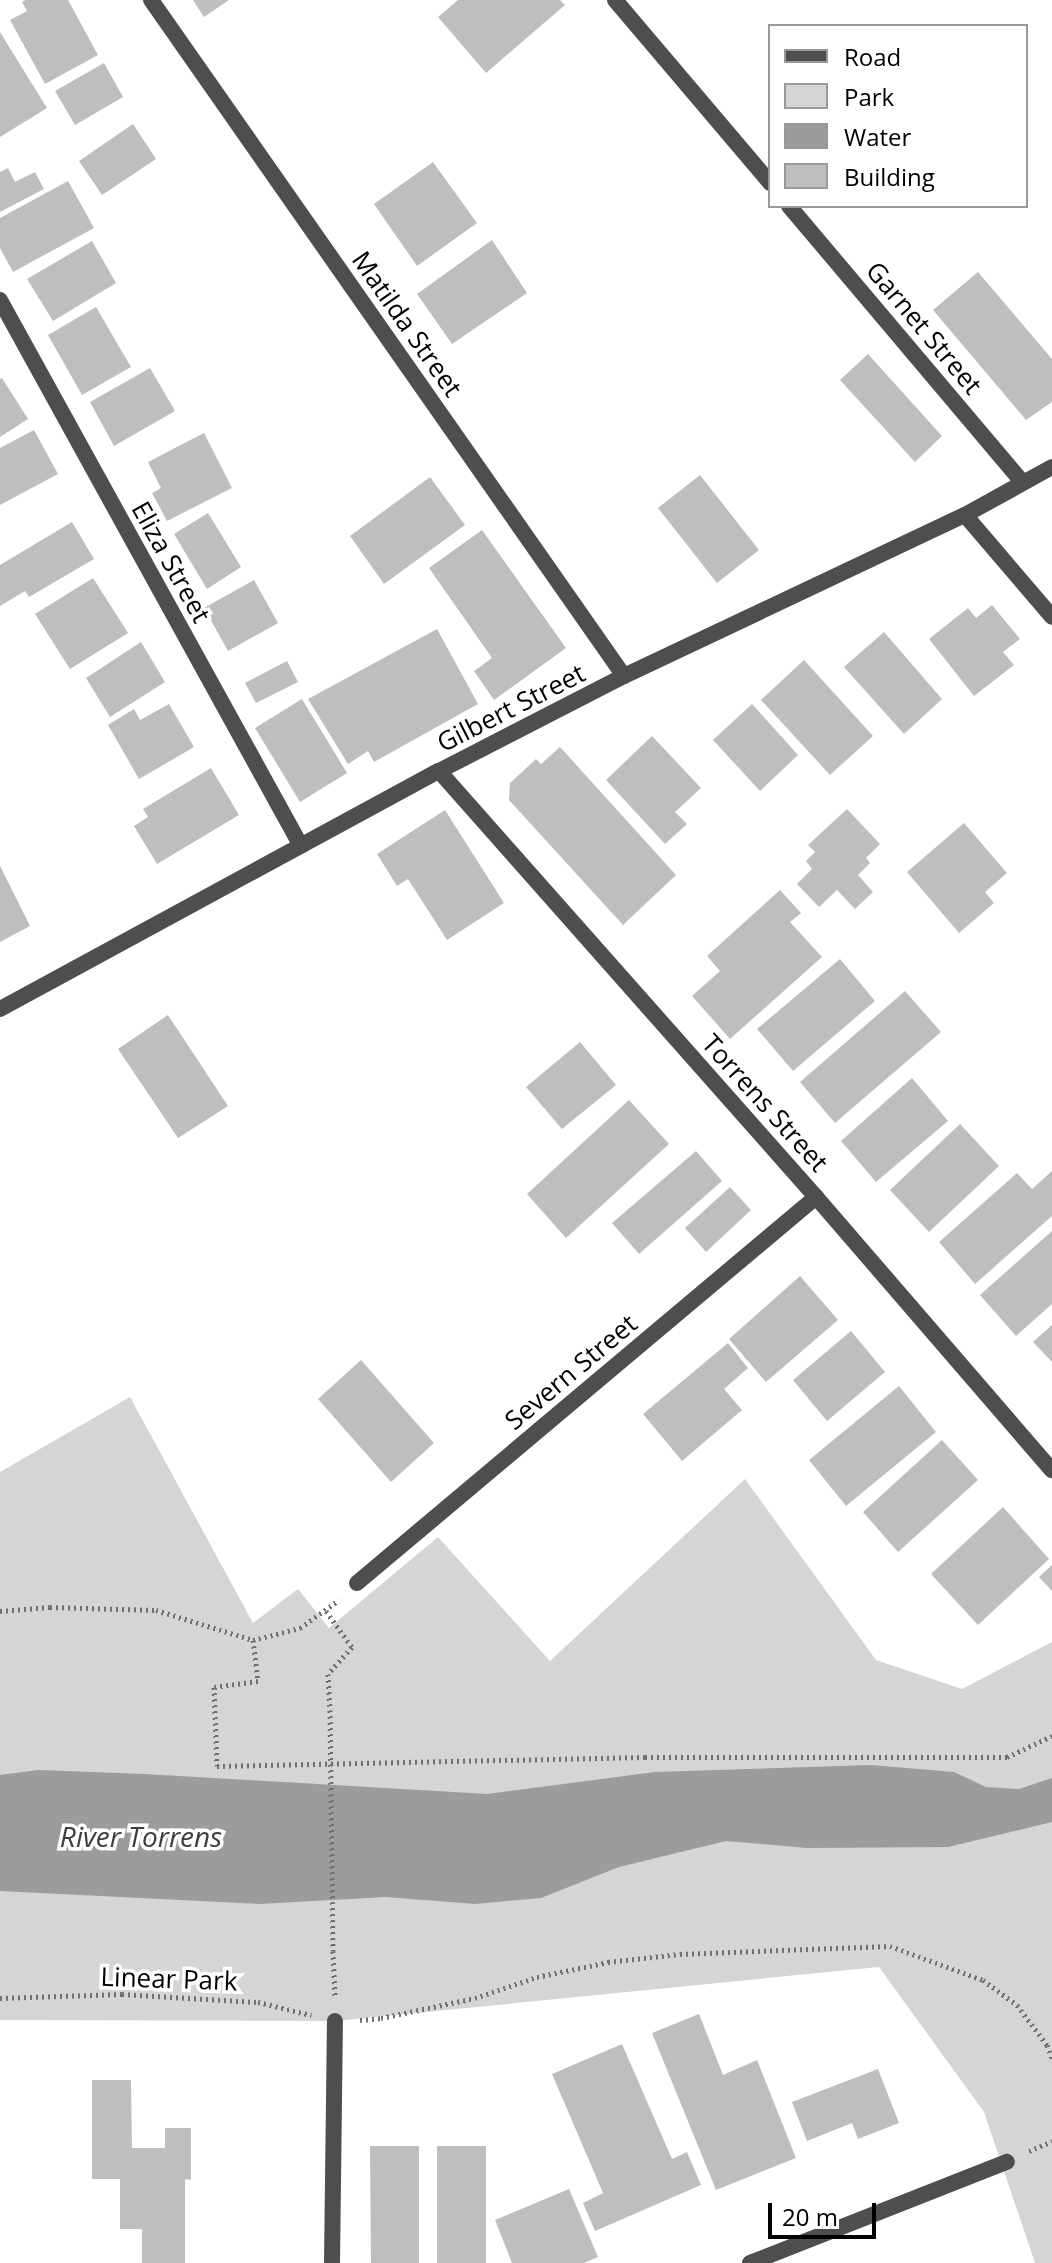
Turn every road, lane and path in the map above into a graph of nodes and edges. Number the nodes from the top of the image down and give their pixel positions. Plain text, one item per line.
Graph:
1 (151, 0) edge
2 (615, 0) edge
3 (768, 181) edge
4 (791, 208) edge
5 (0, 300) edge
6 (1052, 467) edge
7 (1022, 482) junction
8 (965, 515) junction
9 (1052, 617) edge
10 (624, 676) junction
11 (439, 771) junction
12 (301, 846) junction
13 (0, 1009) edge
14 (816, 1197) junction
15 (1052, 1469) edge
16 (357, 1583) joint
17 (0, 1611) edge
18 (326, 1611) junction
19 (253, 1640) junction
20 (1052, 1736) edge
21 (0, 1998) edge
22 (335, 2021) junction
23 (1052, 2058) edge
24 (1007, 2162) dead end
25 (332, 2263) edge
26 (750, 2263) edge

1 - 10 street, Matilda Street
2 - 3 street
4 - 7 street, Garnet Street
5 - 12 street, Eliza Street
6 - 7 street, Gilbert Street
7 - 8 street, Gilbert Street
8 - 9 street
8 - 10 street, Gilbert Street
10 - 11 street, Gilbert Street
11 - 12 street, Gilbert Street
11 - 14 street, Torrens Street
12 - 13 street, Gilbert Street
14 - 15 street, Torrens Street
14 - 16 street, Severn Street
16 - 18 path
17 - 19 path
18 - 19 path
18 - 22 path, bridge
19 - 20 path
21 - 22 path, Linear Park
22 - 23 path, Linear Park
22 - 25 street
24 - 26 street

